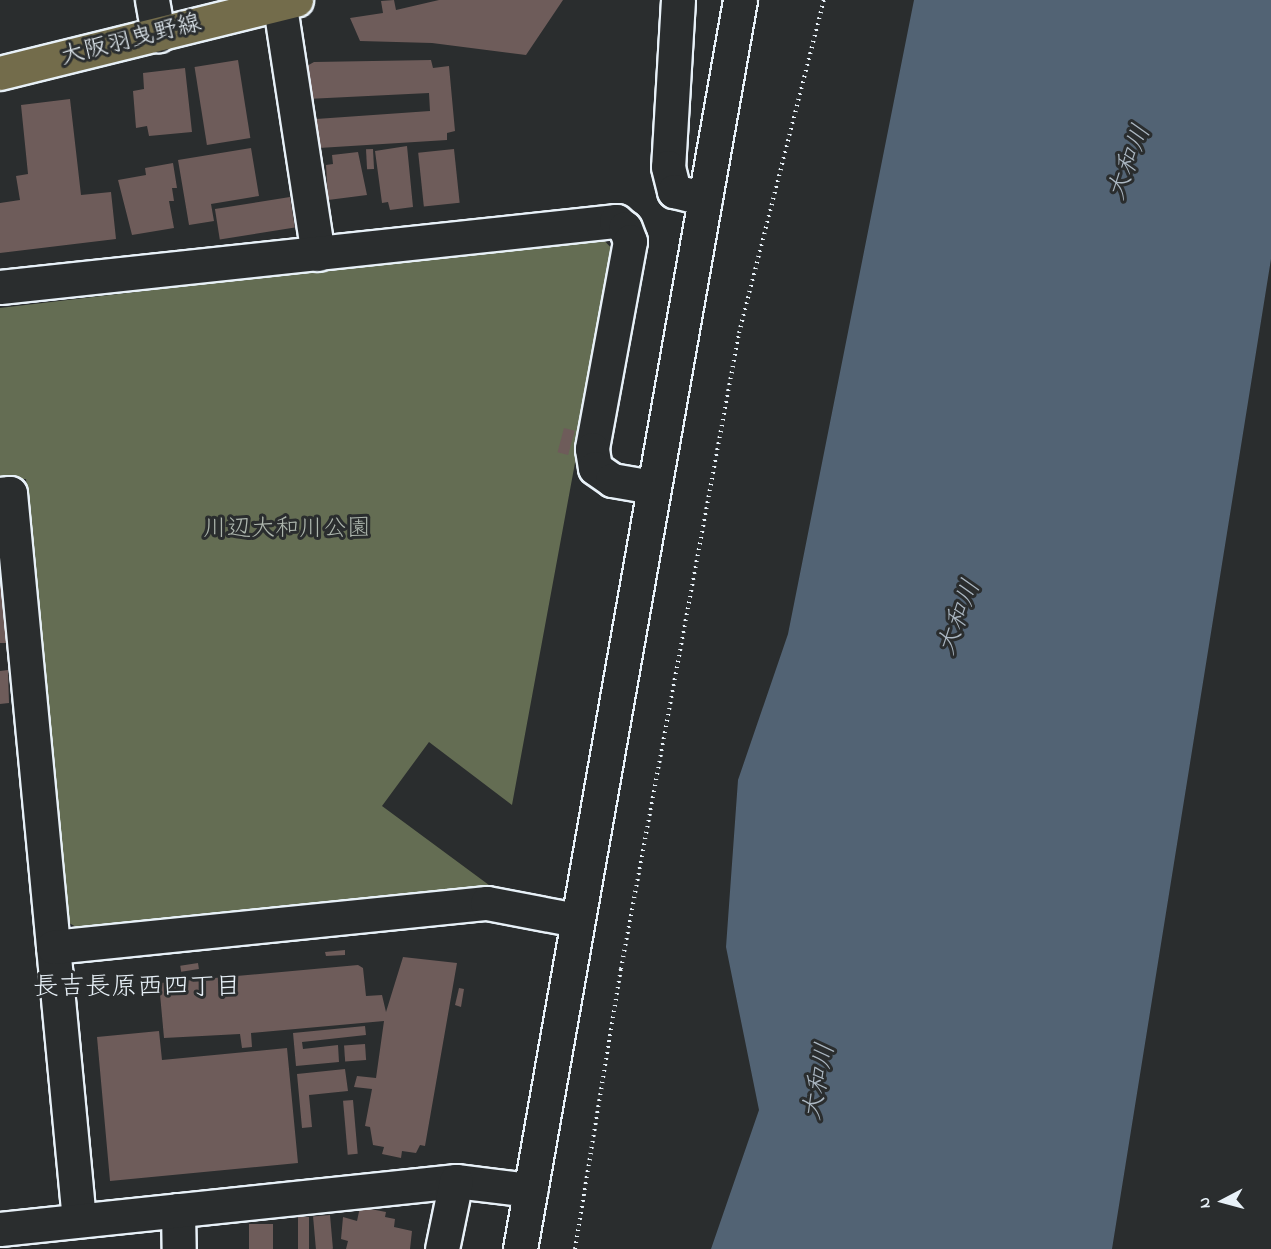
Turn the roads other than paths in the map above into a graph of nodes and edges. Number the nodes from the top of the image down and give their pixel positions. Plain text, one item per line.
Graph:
1 (152, 0) edge
2 (678, 0) edge
3 (740, 0) edge
4 (285, 2) edge
5 (158, 35) junction
6 (0, 73) edge
7 (705, 199) junction
8 (318, 254) junction
9 (0, 287) edge
10 (652, 487) junction
11 (0, 494) edge
12 (576, 920) junction
13 (53, 947) junction
14 (456, 1181) junction
15 (530, 1190) junction
16 (178, 1210) junction
17 (79, 1220) junction
18 (0, 1229) edge
19 (179, 1249) edge
20 (442, 1249) edge
21 (520, 1249) edge

1 - 5 street
2 - 7 street
3 - 7 street
4 - 5 main road, 大阪羽曳野線
4 - 8 street
5 - 6 main road, 大阪羽曳野線
7 - 10 street
8 - 9 street
8 - 10 street
10 - 12 street
11 - 13 street
12 - 13 street
12 - 15 street
13 - 17 street
14 - 15 street
14 - 16 street
14 - 20 street
15 - 21 street
16 - 17 street
16 - 19 street
17 - 18 street

